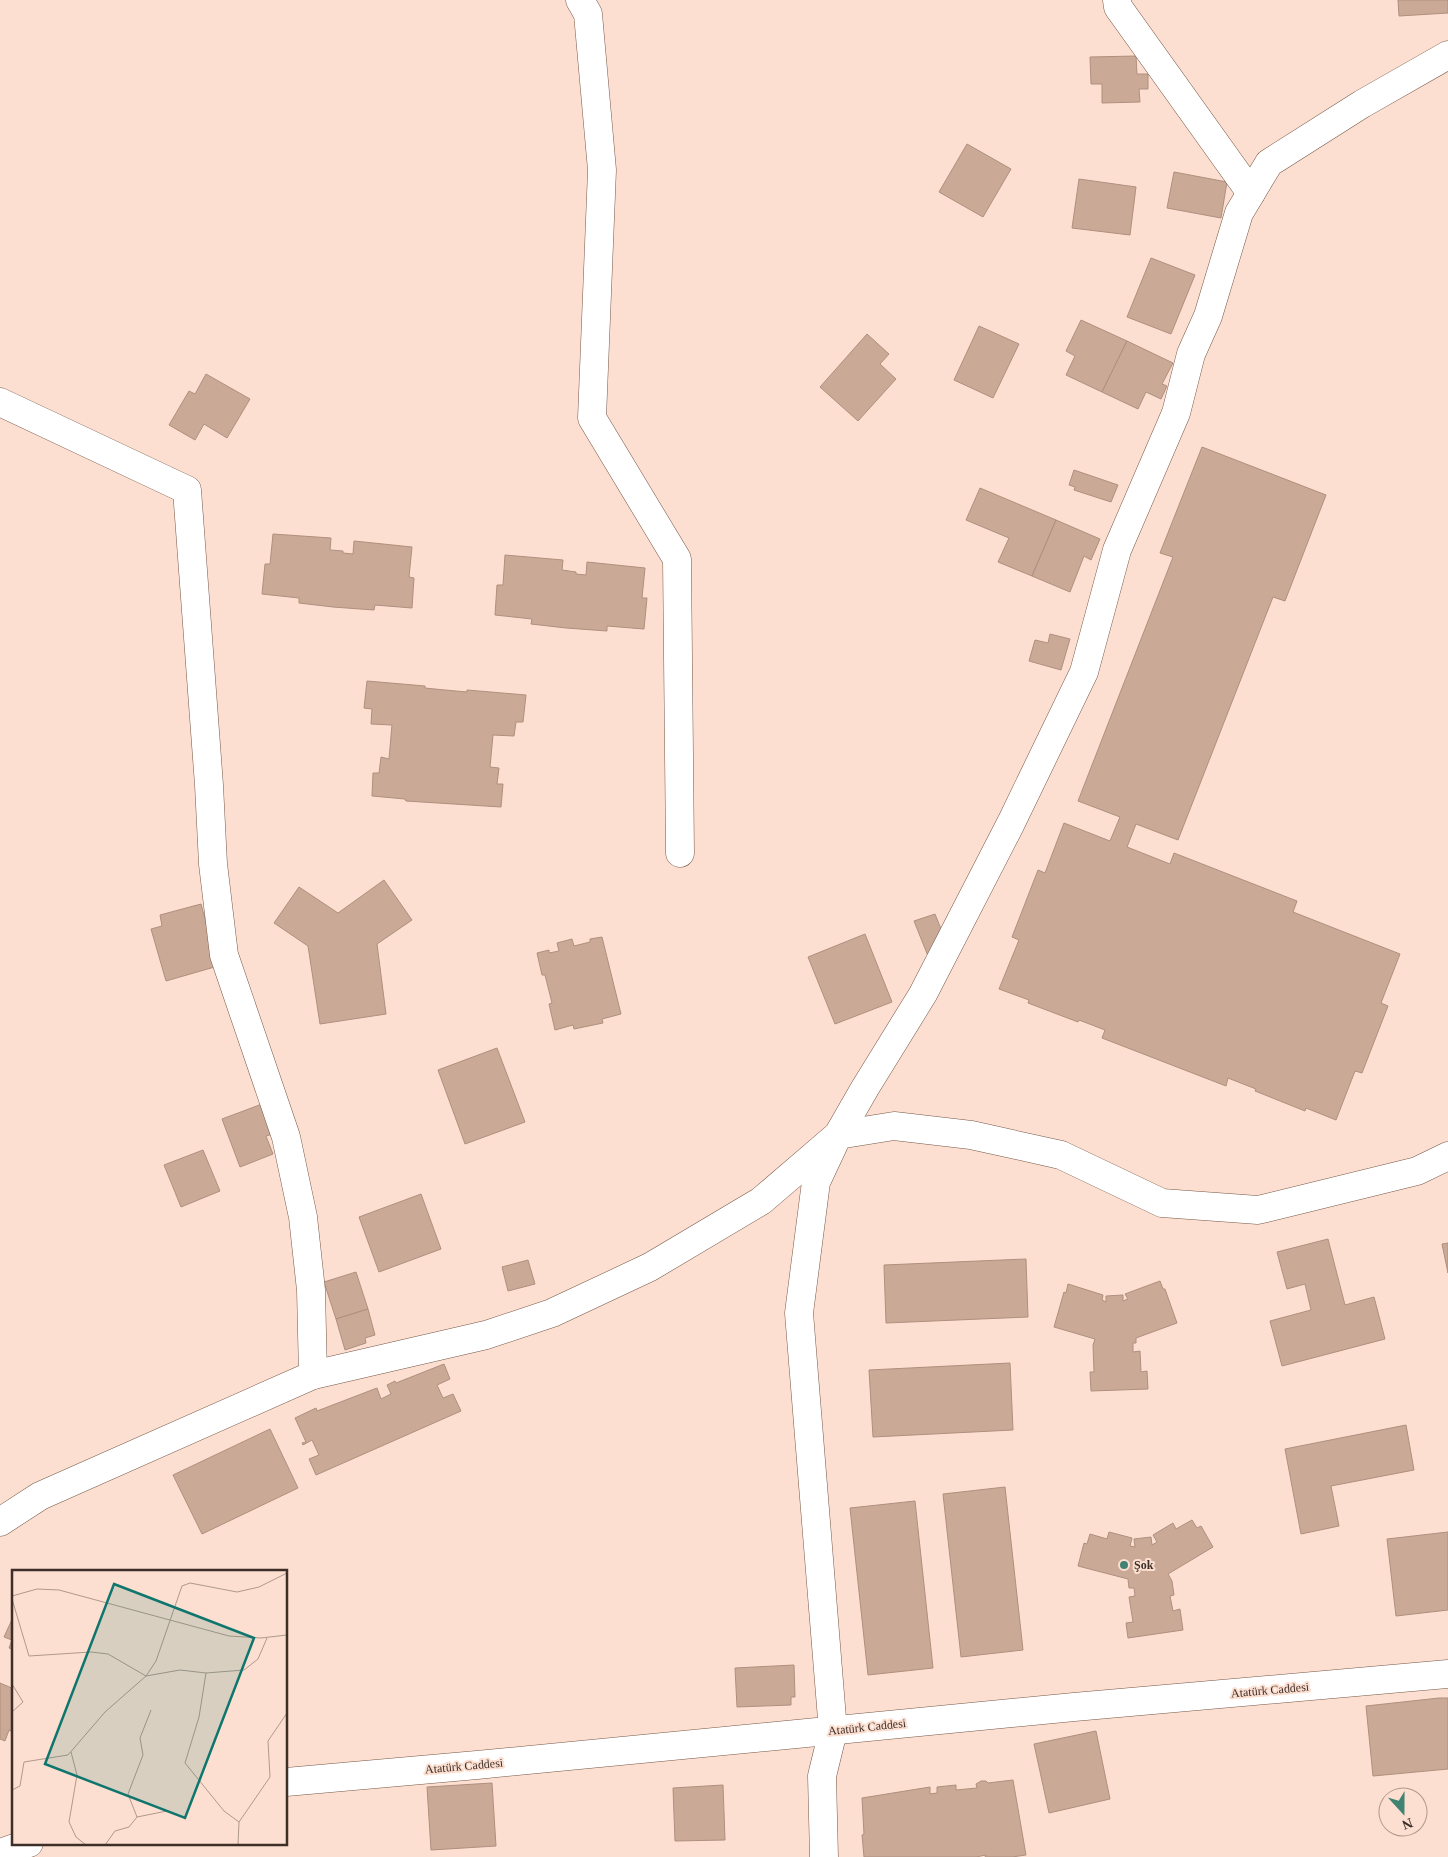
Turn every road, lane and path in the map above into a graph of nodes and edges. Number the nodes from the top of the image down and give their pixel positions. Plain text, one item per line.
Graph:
1 (580, 0) edge
2 (1117, 0) edge
3 (1448, 55) edge
4 (1251, 194) junction
5 (0, 402) edge
6 (680, 853) dead end
7 (838, 1136) junction
8 (1448, 1156) edge
9 (313, 1375) junction
10 (0, 1522) edge
11 (1448, 1674) edge
12 (833, 1731) junction
13 (288, 1782) edge
14 (26, 1844) edge
15 (0, 1853) edge
16 (824, 1857) edge

1 - 6 street
2 - 4 street
3 - 4 street
4 - 7 street
5 - 9 street
7 - 8 street
7 - 9 street
7 - 12 street
9 - 10 street
11 - 12 street, Atatürk Caddesi
12 - 13 street, Atatürk Caddesi
12 - 16 street
14 - 15 street

